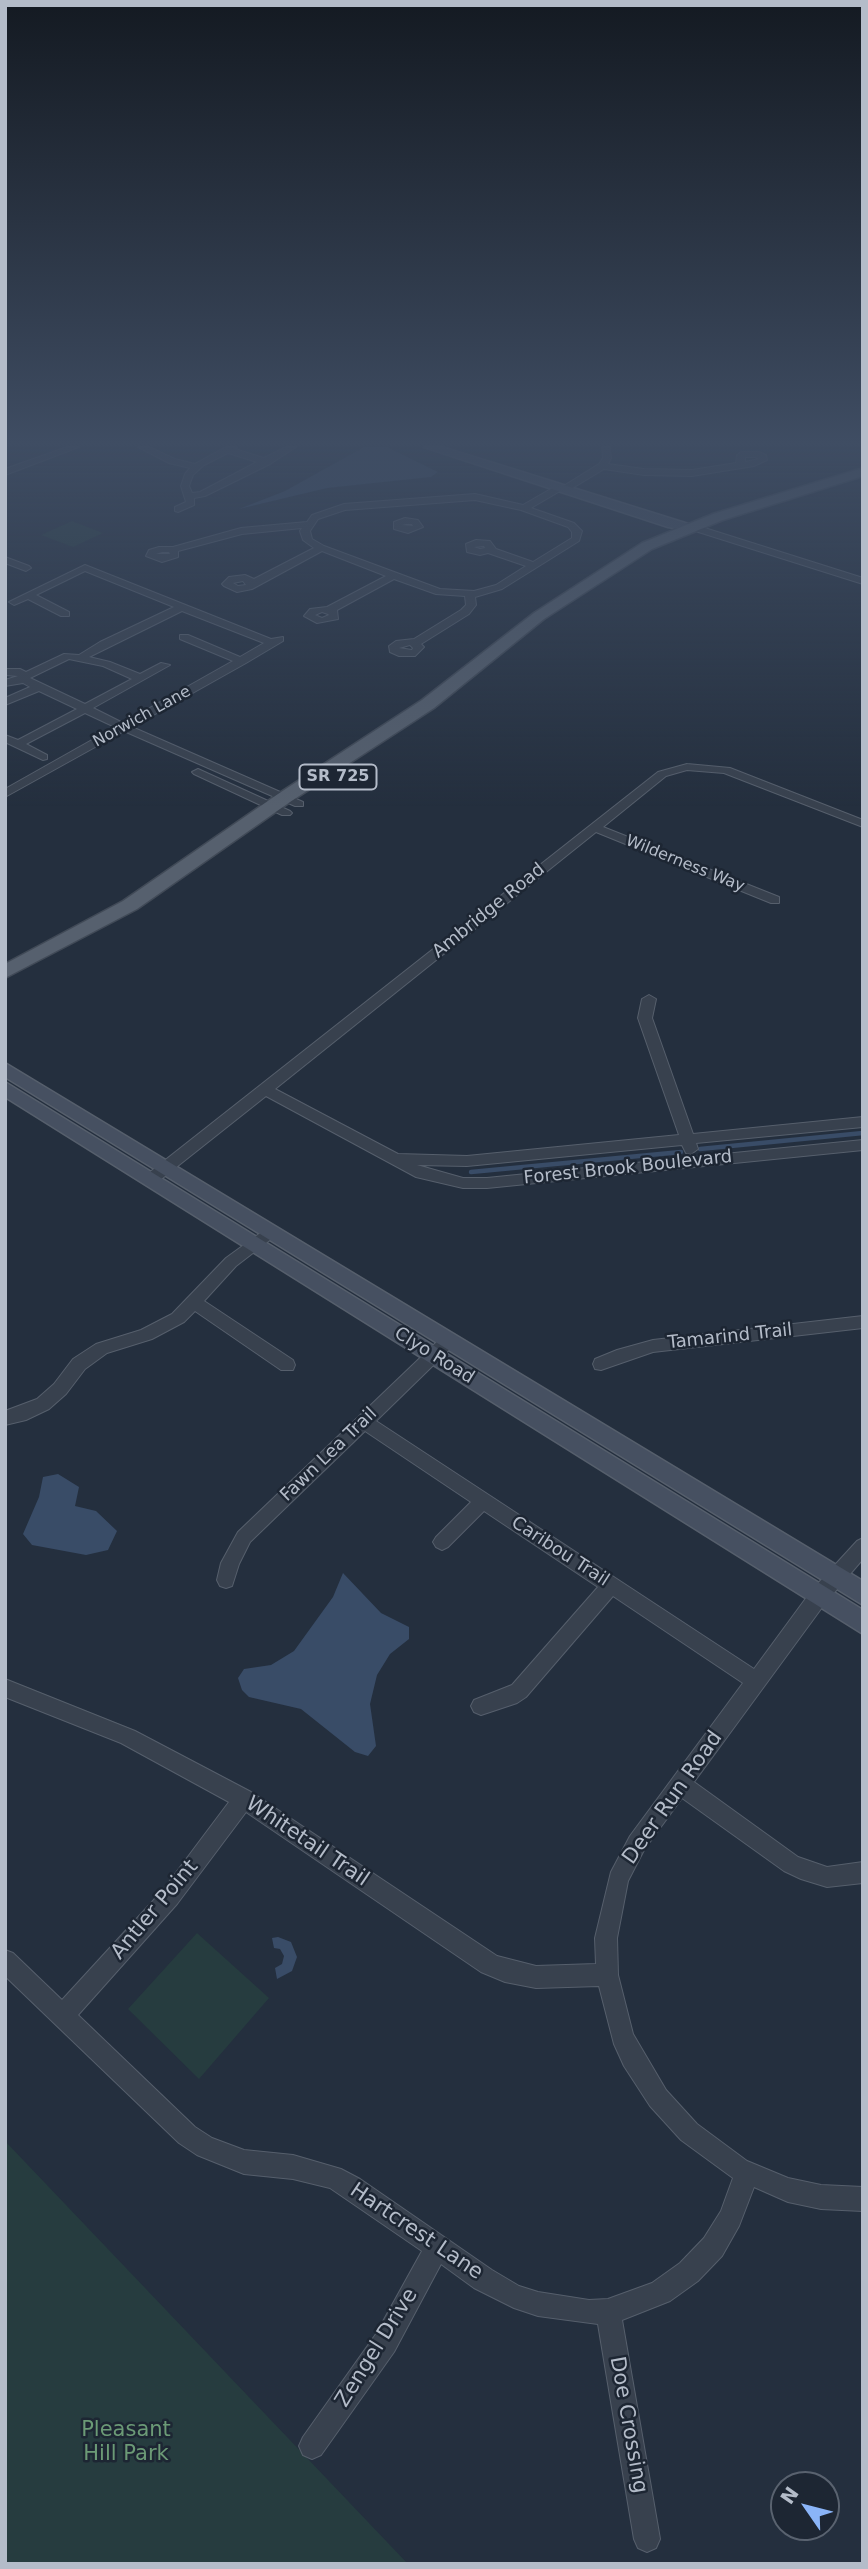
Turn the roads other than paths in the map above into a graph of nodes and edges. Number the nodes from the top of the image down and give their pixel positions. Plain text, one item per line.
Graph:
1 (285, 567) edge
2 (372, 567) edge
3 (530, 567) edge
4 (628, 567) edge
5 (818, 567) edge
6 (394, 575) junction
7 (863, 581) edge
8 (253, 584) dead end
9 (470, 594) junction
10 (28, 595) junction
11 (14, 602) dead end
12 (183, 607) junction
13 (330, 610) dead end
14 (65, 614) dead end
15 (184, 637) dead end
16 (415, 643) dead end
17 (83, 657) junction
18 (242, 661) junction
19 (165, 665) dead end
20 (5, 672) edge
21 (140, 678) junction
22 (16, 680) edge
23 (33, 690) junction
24 (5, 702) edge
25 (81, 711) junction
26 (119, 730) junction
27 (5, 738) edge
28 (19, 744) junction
29 (43, 757) dead end
30 (5, 794) edge
31 (285, 805) junction
32 (863, 824) edge
33 (594, 827) junction
34 (775, 901) dead end
35 (5, 972) edge
36 (5, 985) edge
37 (649, 999) dead end
38 (5, 1069) edge
39 (5, 1088) edge
40 (266, 1090) junction
41 (863, 1122) edge
42 (688, 1139) junction
43 (863, 1144) edge
44 (398, 1159) junction
45 (695, 1161) junction
46 (158, 1174) junction
47 (262, 1238) junction
48 (194, 1302) junction
49 (863, 1322) edge
50 (441, 1348) junction
51 (601, 1364) dead end
52 (287, 1365) dead end
53 (5, 1418) edge
54 (364, 1422) junction
55 (483, 1501) junction
56 (442, 1542) dead end
57 (863, 1546) edge
58 (835, 1577) junction
59 (226, 1580) dead end
60 (611, 1585) junction
61 (863, 1594) edge
62 (819, 1597) junction
63 (863, 1623) edge
64 (757, 1682) junction
65 (5, 1688) edge
66 (481, 1706) dead end
67 (681, 1784) junction
68 (244, 1799) junction
69 (863, 1872) edge
70 (5, 1961) edge
71 (607, 1975) junction
72 (62, 2016) junction
73 (747, 2173) junction
74 (863, 2199) edge
75 (437, 2247) junction
76 (608, 2311) junction
77 (312, 2446) dead end
78 (646, 2539) dead end

1 - 8 street
2 - 6 street
3 - 9 street
4 - 31 main road, SR 725
5 - 7 street
6 - 9 street
6 - 13 street
9 - 16 street
10 - 11 street
10 - 12 street
10 - 14 street
12 - 17 street
12 - 18 street, Norwich Lane
15 - 18 street
17 - 21 street
17 - 22 street
18 - 26 street, Norwich Lane
19 - 21 street
20 - 22 street
21 - 25 street
22 - 23 street
23 - 24 street
23 - 25 street
25 - 26 street
25 - 28 street
26 - 30 street, Norwich Lane
26 - 31 street
27 - 28 street
28 - 29 street
31 - 35 main road, SR 725
31 - 36 main road, SR 725
32 - 33 street, Ambridge Road
33 - 34 street, Wilderness Way
33 - 40 street, Ambridge Road
37 - 42 street
38 - 46 street, Clyo Road
39 - 46 street, Clyo Road
40 - 44 street, Forest Brook Boulevard
40 - 46 street, Ambridge Road
41 - 42 street, Forest Brook Boulevard
42 - 44 street, Forest Brook Boulevard
42 - 45 street
43 - 45 street, Forest Brook Boulevard
44 - 45 street, Forest Brook Boulevard
46 - 47 street, Clyo Road
47 - 48 street
47 - 50 street, Clyo Road
48 - 52 street
48 - 53 street
49 - 51 street, Tamarind Trail
50 - 54 street, Fawn Lea Trail
50 - 58 street, Clyo Road
50 - 62 street, Clyo Road
54 - 55 street, Caribou Trail
54 - 59 street, Fawn Lea Trail
55 - 56 street
55 - 60 street, Caribou Trail
57 - 58 street, Deer Run Road
58 - 61 street, Clyo Road
58 - 62 street, Deer Run Road
60 - 64 street, Caribou Trail
60 - 66 street
62 - 63 street, Clyo Road
62 - 64 street, Deer Run Road
64 - 67 street, Deer Run Road
65 - 68 street, Whitetail Trail
67 - 69 street
67 - 71 street, Deer Run Road
68 - 71 street, Whitetail Trail
68 - 72 street, Antler Point
70 - 72 street, Hartcrest Lane
71 - 73 street, Deer Run Road
72 - 75 street, Hartcrest Lane
73 - 74 street, Deer Run Road
73 - 76 street, Hartcrest Lane
75 - 76 street, Hartcrest Lane
75 - 77 street, Zengel Drive
76 - 78 street, Doe Crossing

